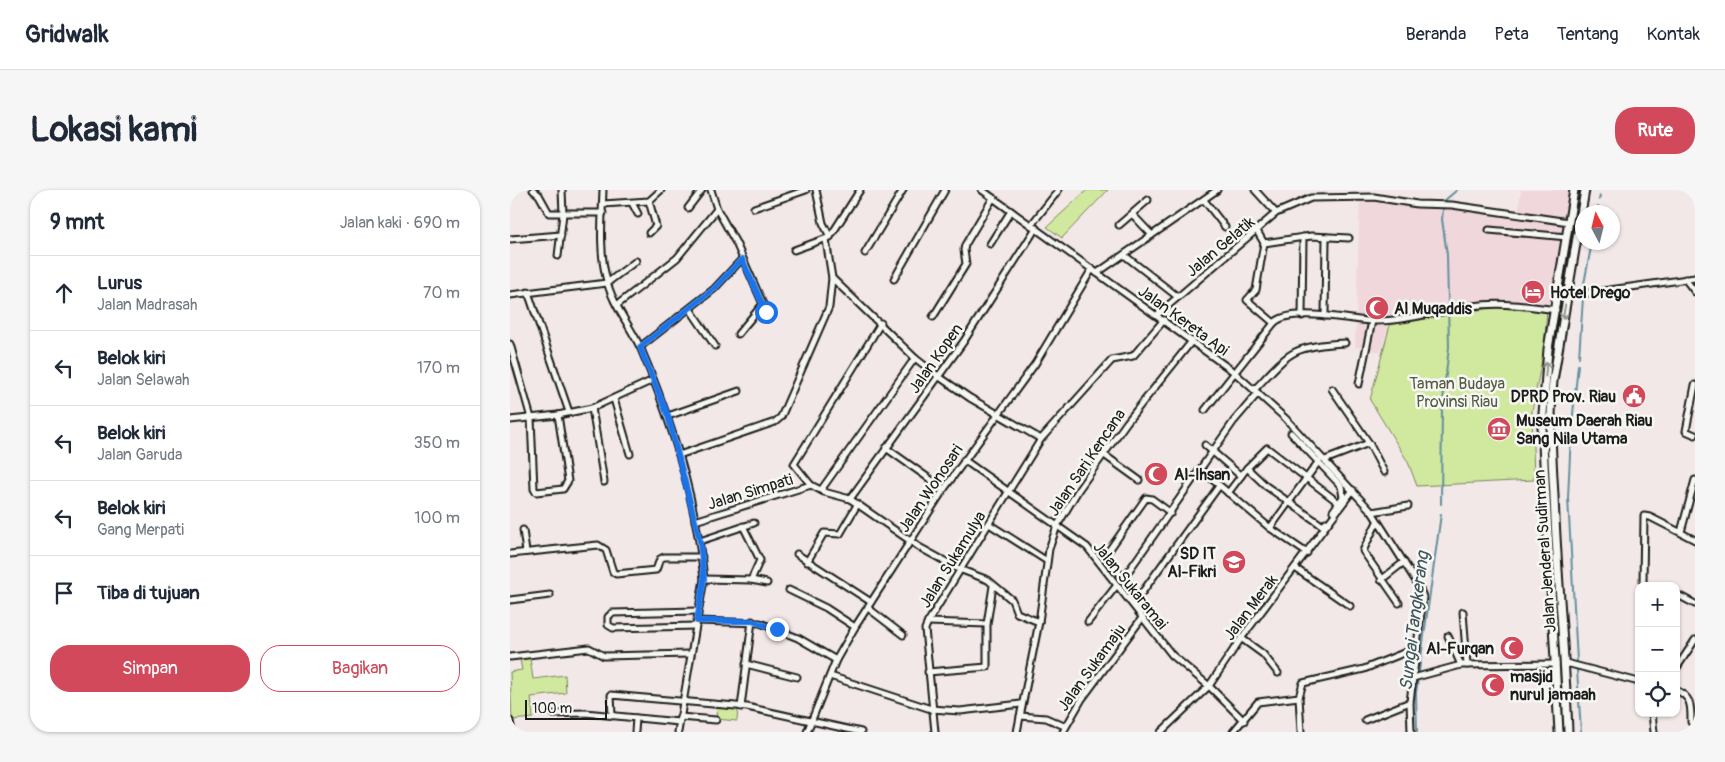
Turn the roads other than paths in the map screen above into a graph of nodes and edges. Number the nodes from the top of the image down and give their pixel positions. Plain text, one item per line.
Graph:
1 (533, 190) edge
2 (562, 190) edge
3 (603, 190) edge
4 (660, 190) edge
5 (702, 190) edge
6 (711, 190) edge
7 (806, 190) edge
8 (816, 190) edge
9 (860, 190) edge
10 (903, 190) edge
11 (945, 190) edge
12 (982, 190) edge
13 (1217, 190) edge
14 (1255, 190) edge
15 (1324, 190) edge
16 (1574, 190) edge
17 (1585, 190) edge
18 (1058, 191) edge
19 (1322, 196) junction
20 (993, 198) junction
21 (1148, 200) dead end
22 (1204, 200) junction
23 (649, 201) junction
24 (632, 203) junction
25 (603, 204) junction
26 (688, 208) dead end
27 (754, 208) dead end
28 (716, 209) junction
29 (1011, 211) junction
30 (603, 213) junction
31 (1276, 213) junction
32 (562, 214) junction
33 (638, 214) dead end
34 (1132, 214) junction
35 (1569, 222) junction
36 (1031, 224) junction
37 (1119, 225) dead end
38 (1225, 227) dead end
39 (1036, 228) junction
40 (1490, 230) dead end
41 (1257, 231) junction
42 (649, 233) dead end
43 (561, 235) junction
44 (1152, 235) junction
45 (1326, 237) junction
46 (1567, 237) junction
47 (1303, 238) junction
48 (1349, 238) dead end
49 (510, 239) edge
50 (828, 239) junction
51 (1264, 243) junction
52 (990, 244) dead end
53 (794, 250) dead end
54 (865, 253) dead end
55 (1124, 255) junction
56 (558, 256) dead end
57 (742, 259) junction
58 (636, 262) dead end
59 (1094, 271) junction
60 (832, 278) junction
61 (894, 278) dead end
62 (1695, 278) edge
63 (1685, 279) junction
64 (607, 283) junction
65 (528, 292) junction
66 (1695, 292) edge
67 (510, 295) edge
68 (1567, 296) junction
69 (1178, 297) junction
70 (762, 304) junction
71 (617, 305) junction
72 (690, 309) junction
73 (1556, 310) junction
74 (766, 312) dead end
75 (1157, 315) junction
76 (934, 316) dead end
77 (1302, 316) junction
78 (1325, 316) junction
79 (1164, 320) junction
80 (1372, 321) junction
81 (881, 323) junction
82 (1274, 323) junction
83 (738, 334) dead end
84 (1192, 341) junction
85 (1345, 343) dead end
86 (510, 344) edge
87 (715, 346) dead end
88 (640, 347) junction
89 (915, 358) junction
90 (1234, 372) junction
91 (938, 376) junction
92 (652, 380) junction
93 (1359, 384) dead end
94 (1695, 385) edge
95 (1332, 389) dead end
96 (739, 391) dead end
97 (1256, 392) junction
98 (614, 399) junction
99 (592, 408) junction
100 (1206, 410) dead end
101 (569, 412) junction
102 (996, 414) junction
103 (558, 415) junction
104 (668, 416) junction
105 (531, 418) junction
106 (510, 420) edge
107 (1291, 433) dead end
108 (1695, 435) edge
109 (1041, 439) junction
110 (1369, 443) junction
111 (1205, 445) dead end
112 (886, 448) junction
113 (1212, 452) junction
114 (630, 454) dead end
115 (1103, 454) junction
116 (680, 455) junction
117 (964, 460) junction
118 (1322, 460) junction
119 (1247, 468) junction
120 (1200, 469) junction
121 (1384, 472) dead end
122 (1241, 476) junction
123 (1306, 478) junction
124 (1139, 480) dead end
125 (1695, 480) edge
126 (604, 482) dead end
127 (811, 485) junction
128 (1219, 486) junction
129 (944, 489) junction
130 (821, 490) junction
131 (1353, 490) junction
132 (1008, 491) junction
133 (1228, 493) junction
134 (850, 499) junction
135 (1289, 502) junction
136 (1339, 503) junction
137 (857, 505) junction
138 (1408, 506) dead end
139 (1372, 512) junction
140 (1171, 513) junction
141 (696, 521) junction
142 (1377, 522) junction
143 (754, 523) dead end
144 (989, 524) junction
145 (743, 526) junction
146 (1057, 526) junction
147 (1270, 528) junction
148 (522, 530) dead end
149 (1681, 532) junction
150 (910, 540) junction
151 (1695, 540) edge
152 (700, 541) junction
153 (526, 552) junction
154 (1306, 552) junction
155 (510, 554) edge
156 (797, 554) dead end
157 (702, 558) junction
158 (1047, 561) junction
159 (807, 562) junction
160 (1404, 562) junction
161 (1295, 568) junction
162 (959, 569) junction
163 (704, 579) junction
164 (1122, 579) junction
165 (751, 580) junction
166 (1381, 580) junction
167 (1643, 582) dead end
168 (767, 583) dead end
169 (1117, 585) junction
170 (993, 586) junction
171 (788, 590) dead end
172 (550, 595) dead end
173 (1680, 596) edge
174 (510, 600) edge
175 (870, 602) junction
176 (1399, 603) dead end
177 (1695, 604) edge
178 (1350, 606) dead end
179 (868, 608) junction
180 (698, 611) junction
181 (1463, 612) dead end
182 (1142, 618) junction
183 (752, 621) junction
184 (928, 622) junction
185 (1039, 622) junction
186 (1088, 622) dead end
187 (696, 623) junction
188 (987, 624) junction
189 (855, 627) junction
190 (903, 635) dead end
191 (1448, 636) dead end
192 (1241, 638) junction
193 (1695, 640) edge
194 (1416, 648) junction
195 (1693, 649) edge
196 (690, 654) junction
197 (510, 657) edge
198 (836, 660) junction
199 (1566, 663) junction
200 (746, 664) junction
201 (1556, 664) junction
202 (1680, 664) edge
203 (1464, 665) junction
204 (928, 672) junction
205 (1278, 673) dead end
206 (830, 676) junction
207 (796, 678) dead end
208 (1413, 678) junction
209 (1635, 681) edge
210 (1210, 686) junction
211 (1680, 692) edge
212 (1299, 697) junction
213 (682, 702) junction
214 (1410, 702) junction
215 (1021, 704) junction
216 (742, 707) junction
217 (931, 709) junction
218 (554, 714) dead end
219 (612, 716) junction
220 (1020, 716) junction
221 (1652, 717) edge
222 (636, 718) junction
223 (680, 719) junction
224 (716, 720) dead end
225 (1365, 720) dead end
226 (510, 721) edge
227 (811, 721) junction
228 (1244, 721) junction
229 (1691, 722) dead end
230 (1063, 729) edge
231 (512, 732) edge
232 (635, 732) edge
233 (678, 732) edge
234 (807, 732) edge
235 (861, 732) edge
236 (935, 732) edge
237 (1017, 732) edge
238 (1161, 732) edge
239 (1233, 732) edge
240 (1301, 732) edge
241 (1411, 732) edge
242 (1559, 732) edge
243 (1568, 732) edge
244 (1654, 732) edge

1 - 32 street
2 - 32 street
3 - 25 street
4 - 23 street
5 - 26 street
6 - 28 street
7 - 27 street
8 - 50 street
9 - 50 street
10 - 54 street
11 - 61 street
12 - 20 street, Jalan Kereta Api
13 - 22 street
14 - 31 street
15 - 19 street
16 - 35 main road, Jalan Jenderal Sudirman
17 - 68 main road, Jalan Jenderal Sudirman
18 - 36 street
19 - 31 street, Jalan Gelatik
19 - 35 street, Jalan Gelatik
20 - 29 street, Jalan Kereta Api
20 - 76 street
21 - 34 street
22 - 38 street
22 - 44 street
23 - 24 street
23 - 42 street
24 - 25 street
24 - 33 street
25 - 30 street
28 - 57 street
28 - 71 street
29 - 36 street, Jalan Kereta Api
29 - 52 street
30 - 32 street
30 - 64 street
31 - 41 street, Jalan Gelatik
32 - 43 street
34 - 37 street
34 - 44 street
35 - 46 main road, Jalan Jenderal Sudirman
36 - 39 street, Jalan Kereta Api
39 - 59 street, Jalan Kereta Api
39 - 91 street, Jalan Kopen
40 - 46 street
41 - 51 street
41 - 69 street, Jalan Gelatik
43 - 49 street
43 - 56 street
44 - 55 street
45 - 47 street
45 - 48 street
45 - 78 street
46 - 73 main road, Jalan Jenderal Sudirman
47 - 51 street
47 - 77 street
50 - 53 street
50 - 60 street
51 - 82 street
55 - 59 street
55 - 69 street
57 - 70 street
57 - 72 street
58 - 64 street
59 - 75 street, Jalan Kereta Api
59 - 102 street, Jalan Wonosari
60 - 81 street
60 - 116 street
62 - 63 street
63 - 66 street
63 - 68 street
64 - 65 street
64 - 71 street
65 - 67 street
65 - 101 street
68 -> 199 main road, Jalan Jenderal Sudirman
69 - 75 street, Jalan Gelatik
70 - 74 street
70 - 83 street
71 - 88 street
72 - 87 street
72 - 88 street
73 - 80 street
201 -> 73 main road, Jalan Jenderal Sudirman
75 - 79 street, Jalan Kereta Api
77 - 78 street
77 - 82 street
78 - 80 street
79 - 84 street, Jalan Kereta Api
79 - 109 street, Jalan Sukamulya
80 - 93 street
81 - 89 street
81 - 127 street
82 - 90 street
84 - 90 street, Jalan Kereta Api
84 - 115 street, Jalan Sari Kencana
85 - 97 street
86 - 105 street
88 - 92 street
89 - 91 street
89 - 130 street
90 - 97 street, Jalan Kereta Api
90 - 100 street
91 - 102 street
91 - 112 street, Jalan Kopen
92 - 98 street
92 - 104 street
94 - 108 street
95 - 110 street
96 - 104 street
97 - 113 street
97 - 118 street, Jalan Kereta Api
98 - 99 street
98 - 114 street
99 - 101 street
99 - 126 street
101 - 103 street
102 - 109 street
102 - 117 street, Jalan Wonosari
103 - 105 street
103 - 105 street
104 - 116 street
105 - 106 street
107 - 118 street
109 - 132 street, Jalan Sukamulya
110 - 118 street
110 - 121 street
111 - 113 street
112 - 129 street
112 - 134 street, Jalan Kopen
113 - 120 street
113 - 122 street
115 - 124 street
115 - 146 street, Jalan Sari Kencana
116 - 141 street
117 - 129 street, Jalan Wonosari
117 - 132 street, Jalan Sukaramai
118 - 123 street
118 - 131 street, Jalan Kereta Api
118 - 136 street
119 - 122 street
119 - 123 street
119 - 135 street
120 - 128 street
120 - 140 street
122 - 133 street
123 - 135 street
123 - 136 street
125 - 149 street
127 - 130 street
127 - 141 street, Jalan Simpati
128 - 133 street
128 - 164 street
129 - 150 street, Jalan Wonosari
130 - 134 street
131 - 139 street, Jalan Kereta Api
131 - 154 street, Jalan Merak
132 - 144 street, Jalan Sukamulya
132 - 146 street, Jalan Sukaramai
133 - 147 street
134 - 137 street
135 - 136 street
135 - 147 street
137 - 150 street
137 - 159 street
138 - 139 street
139 - 142 street, Jalan Kereta Api
140 - 164 street
140 - 164 street
141 - 152 street
142 - 160 street, Jalan Kereta Api
142 - 166 street
143 - 145 street
144 - 158 street
144 - 162 street, Jalan Sukamulya
145 - 152 street
145 - 165 street
146 - 158 street, Jalan Sari Kencana
146 - 169 street, Jalan Sukaramai
147 - 154 street
148 - 153 street
149 - 151 street
149 - 167 street
150 - 162 street
150 - 175 street, Jalan Wonosari
152 - 157 street
153 - 155 street
153 - 157 street
154 - 161 street, Jalan Merak
156 - 159 street
157 - 163 street
158 - 185 street, Jalan Sari Kencana
159 - 175 street
160 - 166 street
160 - 194 street, Jalan Kereta Api
161 - 178 street
161 - 192 street, Jalan Merak
162 - 170 street
162 - 184 street, Jalan Sukamulya
163 - 165 street
163 - 180 street
165 - 168 street
166 - 176 street
169 - 182 street, Jalan Sukaramai
169 - 186 street
170 - 185 street
170 - 188 street
171 - 189 street
172 - 174 street
173 - 177 street
175 - 179 street, Jalan Wonosari
179 - 189 street, Jalan Wonosari
179 - 190 street
180 - 187 street
180 - 187 street
181 - 203 street
182 - 210 street, Jalan Sukaramai
182 - 230 street, Jalan Sukamaju
183 - 187 street
183 - 198 street
183 - 200 street
184 - 188 street
184 - 204 street, Jalan Sukamulya
185 - 215 street, Jalan Sari Kencana
187 - 196 street
188 - 204 street
189 - 198 street, Jalan Wonosari
191 - 203 street
192 - 205 street
192 - 210 street, Jalan Merak
193 - 195 street
194 - 208 street, Jalan Kereta Api
194 - 212 street
195 - 202 street
196 - 197 street
196 - 213 street
198 - 206 street, Jalan Wonosari
199 - 209 street
199 - 243 main road, Jalan Jenderal Sudirman
200 - 207 street
200 - 216 street
201 - 203 street
201 - 242 main road, Jalan Jenderal Sudirman
203 - 208 street
204 - 217 street, Jalan Sukamulya
206 - 217 street
206 - 227 street, Jalan Wonosari
208 - 214 street, Jalan Kereta Api
210 - 228 street, Jalan Sukaramai
210 - 238 street, Jalan Merak
211 - 229 street
212 - 228 street
212 - 240 street
213 - 216 street
213 - 219 street
213 - 223 street
214 - 225 street
214 - 241 street, Jalan Kereta Api
215 - 217 street
215 - 220 street, Jalan Sari Kencana
216 - 227 street
217 - 236 street, Jalan Sukamulya
218 - 219 street
219 - 222 street
220 - 230 street
220 - 237 street, Jalan Sari Kencana
221 - 244 street
222 - 223 street
222 - 232 street
223 - 224 street
223 - 233 street
226 - 231 street
227 - 234 street, Jalan Wonosari
227 - 235 street
228 - 239 street

